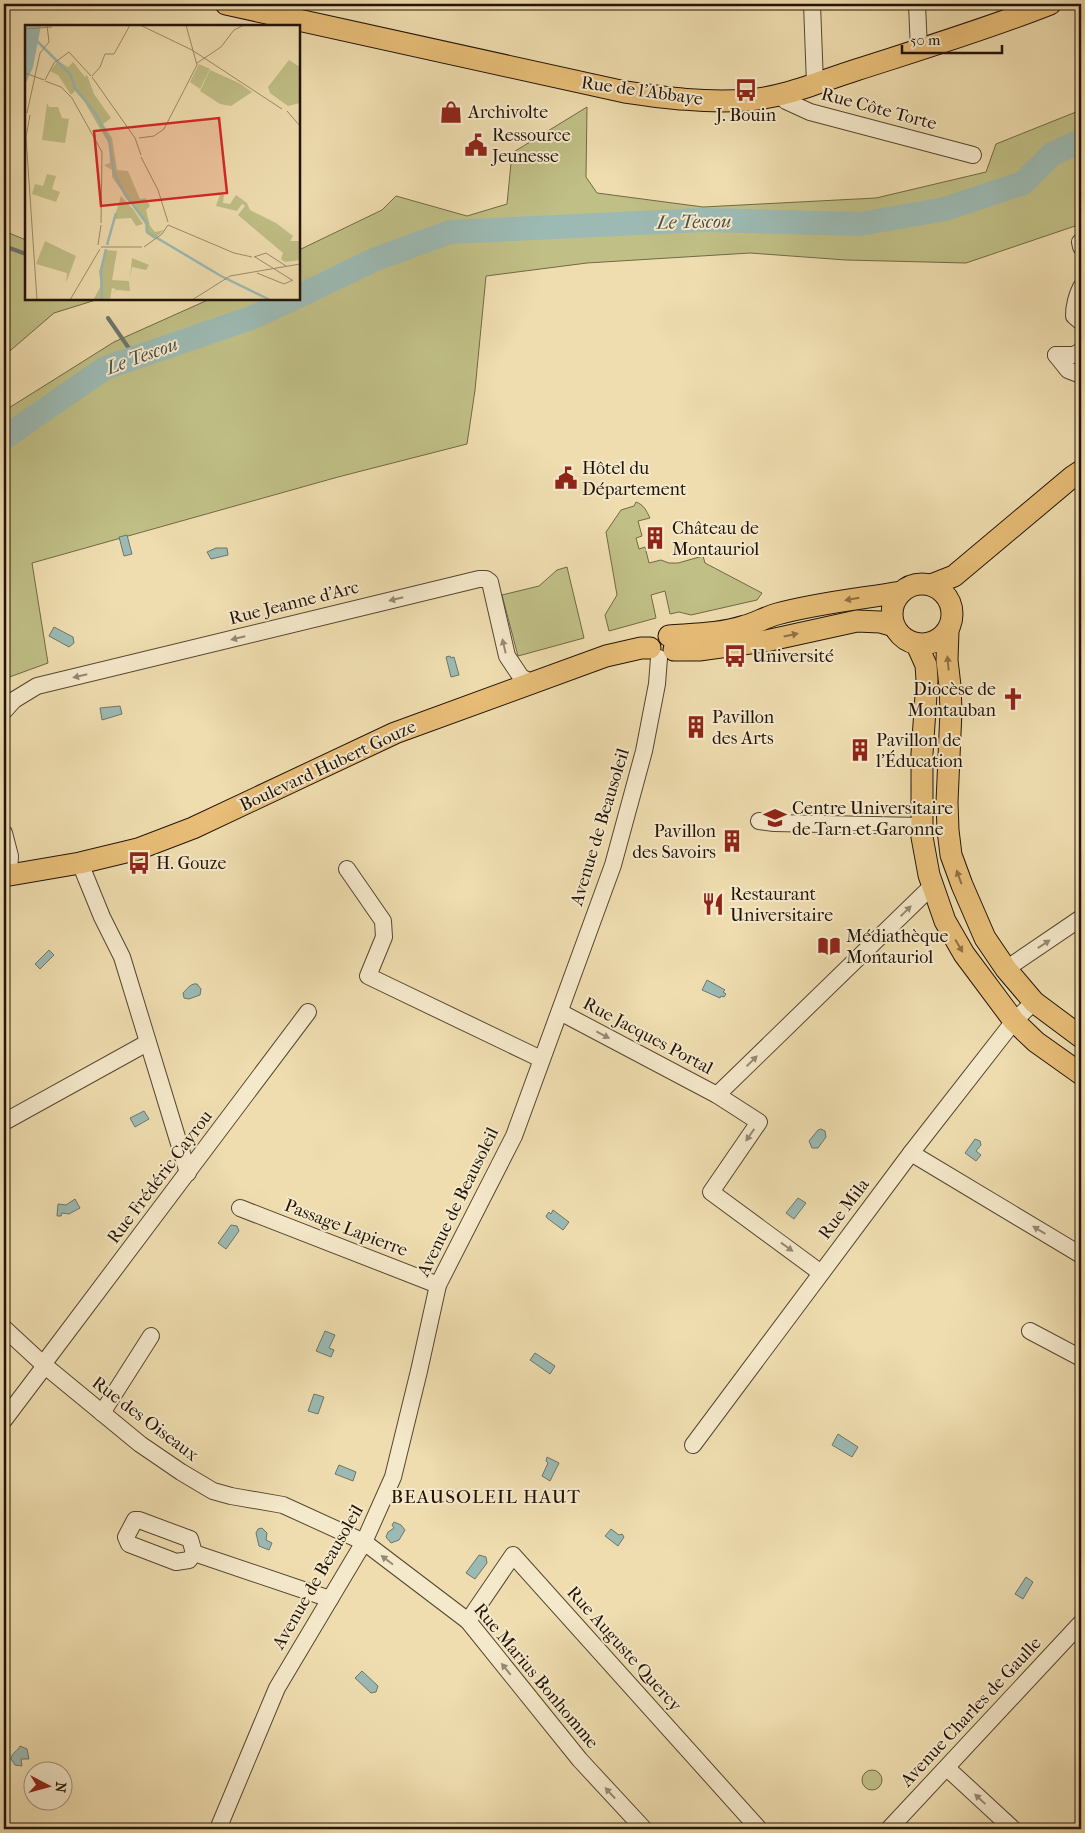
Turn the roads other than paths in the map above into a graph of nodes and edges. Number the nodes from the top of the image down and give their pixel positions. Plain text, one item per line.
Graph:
1 (226, 4) edge
2 (812, 4) edge
3 (917, 4) edge
4 (1050, 4) edge
5 (1019, 10) edge
6 (918, 50) junction
7 (815, 84) junction
8 (779, 94) junction
9 (973, 155) dead end
10 (1081, 287) edge
11 (1081, 322) edge
12 (1081, 351) edge
13 (1081, 374) edge
14 (1081, 471) edge
15 (1016, 526) junction
16 (931, 585) junction
17 (901, 592) junction
18 (950, 623) junction
19 (894, 626) junction
20 (917, 645) junction
21 (663, 648) junction
22 (532, 683) junction
23 (4, 711) edge
24 (760, 821) dead end
25 (922, 826) junction
26 (4, 833) edge
27 (80, 863) junction
28 (347, 869) dead end
29 (6, 875) edge
30 (932, 886) junction
31 (1081, 918) edge
32 (1006, 969) junction
33 (1034, 1002) junction
34 (308, 1012) dead end
35 (560, 1012) junction
36 (1014, 1021) junction
37 (1081, 1037) edge
38 (147, 1042) junction
39 (541, 1059) junction
40 (1081, 1074) edge
41 (718, 1095) junction
42 (4, 1122) edge
43 (911, 1153) junction
44 (188, 1173) junction
45 (240, 1208) dead end
46 (1081, 1255) edge
47 (822, 1273) junction
48 (438, 1285) junction
49 (4, 1328) edge
50 (1030, 1331) dead end
51 (151, 1336) dead end
52 (1081, 1358) edge
53 (44, 1365) junction
54 (102, 1413) junction
55 (4, 1420) edge
56 (693, 1445) dead end
57 (364, 1542) junction
58 (194, 1553) dead end
59 (330, 1599) junction
60 (468, 1621) junction
61 (1081, 1623) edge
62 (947, 1768) junction
63 (218, 1829) edge
64 (644, 1829) edge
65 (759, 1829) edge
66 (889, 1829) edge
67 (1013, 1829) edge

1 - 8 main road, Rue de l'Abbaye
2 - 7 street
3 - 6 street
4 - 5 main road, Rue de l'Abbaye
5 - 6 main road, Rue de l'Abbaye
6 - 7 main road, Rue de l'Abbaye
7 - 8 main road, Rue de l'Abbaye
8 - 9 street, Rue Côte Torte
10 - 11 street
12 - 13 street
14 - 15 main road
15 - 16 main road
15 - 18 main road
16 - 17 main road
16 - 18 main road
17 - 19 main road
17 -> 21 main road, Boulevard Hubert Gouze
18 - 20 main road
32 -> 18 main road
19 - 20 main road
21 -> 19 main road, Boulevard Hubert Gouze
20 - 25 main road
21 - 22 main road, Boulevard Hubert Gouze
21 - 35 street, Avenue de Beausoleil
22 -> 23 street, Rue Jeanne d'Arc
22 - 27 main road, Boulevard Hubert Gouze
24 - 25 street
25 - 30 main road
26 - 29 street
27 - 29 main road, Boulevard Hubert Gouze
27 - 38 street
28 - 39 street
30 -> 36 main road
41 -> 30 street, Rue Jacques Portal
32 -> 31 street
32 - 33 main road
33 - 36 street, Rue Mila
33 - 37 main road
34 - 44 street, Rue Frédéric Cayrou
35 - 39 street, Avenue de Beausoleil
35 -> 41 street, Rue Jacques Portal
36 - 40 main road
36 - 43 street, Rue Mila
38 - 42 street
38 - 44 street
39 - 48 street, Avenue de Beausoleil
41 -> 47 street
46 -> 43 street
43 - 47 street, Rue Mila
44 - 53 street, Rue Frédéric Cayrou
45 - 48 street, Passage Lapierre
47 - 56 street, Rue Mila
48 - 57 street, Avenue de Beausoleil
49 - 53 street, Rue des Oiseaux
50 - 52 street
51 - 54 street
53 - 54 street, Rue des Oiseaux
53 - 55 street, Rue Frédéric Cayrou
54 - 57 street, Rue des Oiseaux
57 - 59 street, Avenue de Beausoleil
60 -> 57 street, Rue Marius Bonhomme
58 - 59 street
59 - 63 street, Avenue de Beausoleil
64 -> 60 street, Rue Marius Bonhomme
60 - 65 street, Rue Auguste Quercy
61 - 62 street, Avenue Charles de Gaulle
62 - 66 street, Avenue Charles de Gaulle
67 -> 62 street

